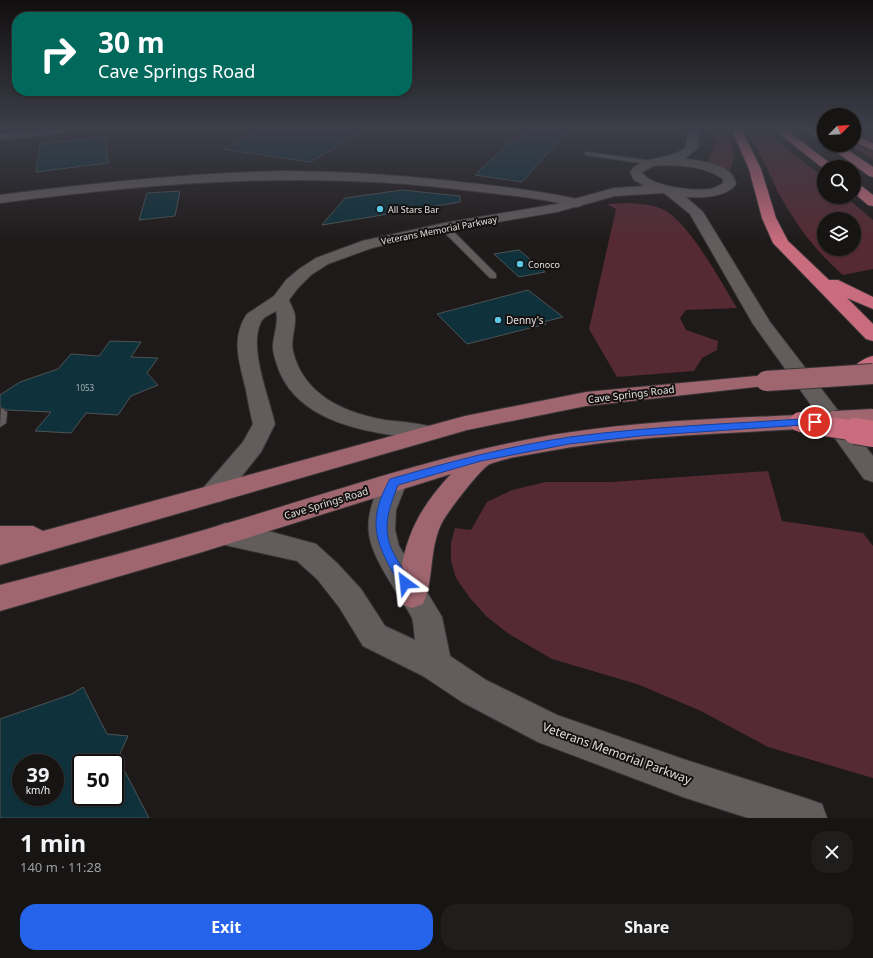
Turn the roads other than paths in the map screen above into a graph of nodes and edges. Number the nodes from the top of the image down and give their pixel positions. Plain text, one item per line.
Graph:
1 (644, 166) edge
2 (705, 166) edge
3 (710, 166) edge
4 (754, 166) edge
5 (863, 166) edge
6 (713, 168) junction
7 (635, 170) junction
8 (873, 173) edge
9 (667, 190) junction
10 (507, 192) junction
11 (711, 192) junction
12 (861, 193) edge
13 (609, 194) junction
14 (0, 199) edge
15 (873, 202) edge
16 (576, 204) junction
17 (529, 214) junction
18 (698, 216) junction
19 (444, 228) junction
20 (493, 276) dead end
21 (818, 278) junction
22 (286, 292) junction
23 (873, 304) edge
24 (873, 335) edge
25 (873, 362) edge
26 (865, 374) edge
27 (873, 419) edge
28 (800, 422) junction
29 (429, 433) junction
30 (873, 434) edge
31 (481, 458) junction
32 (873, 473) edge
33 (394, 482) junction
34 (213, 494) junction
35 (225, 534) junction
36 (0, 537) edge
37 (60, 537) junction
38 (0, 554) edge
39 (412, 595) junction
40 (0, 598) edge
41 (435, 665) junction
42 (808, 818) edge

1 - 7 main road, Veterans Memorial Parkway
2 - 6 main road
3 - 6 main road
4 - 21 highway
5 - 8 highway
6 - 11 main road
7 - 9 main road
7 - 13 main road, Veterans Memorial Parkway
9 - 11 main road
9 - 13 main road, Veterans Memorial Parkway
9 - 18 main road
10 - 14 main road
10 - 16 main road
10 - 17 main road
11 - 18 main road
12 - 15 highway
13 - 16 main road, Veterans Memorial Parkway
13 - 18 main road
16 - 17 main road, Veterans Memorial Parkway
17 - 19 main road, Veterans Memorial Parkway
18 - 32 main road
19 - 20 lane
19 - 22 main road, Veterans Memorial Parkway
21 - 23 highway
21 - 24 highway
22 - 29 main road
22 - 34 main road, Veterans Memorial Parkway
25 - 26 highway
26 - 29 main road, Cave Springs Road, bridge
27 - 28 main road, Cave Springs Road, bridge
28 - 30 highway, bridge
28 - 31 main road, Cave Springs Road
29 - 34 main road, Cave Springs Road
31 - 33 main road, Cave Springs Road
31 - 39 main road
33 - 35 main road, Cave Springs Road
33 - 39 main road
34 - 37 main road, Cave Springs Road
35 - 40 main road, Cave Springs Road
35 - 41 main road, Veterans Memorial Parkway
36 - 37 main road
37 - 38 main road, Cave Springs Road
39 - 41 main road
41 - 42 main road, Veterans Memorial Parkway

